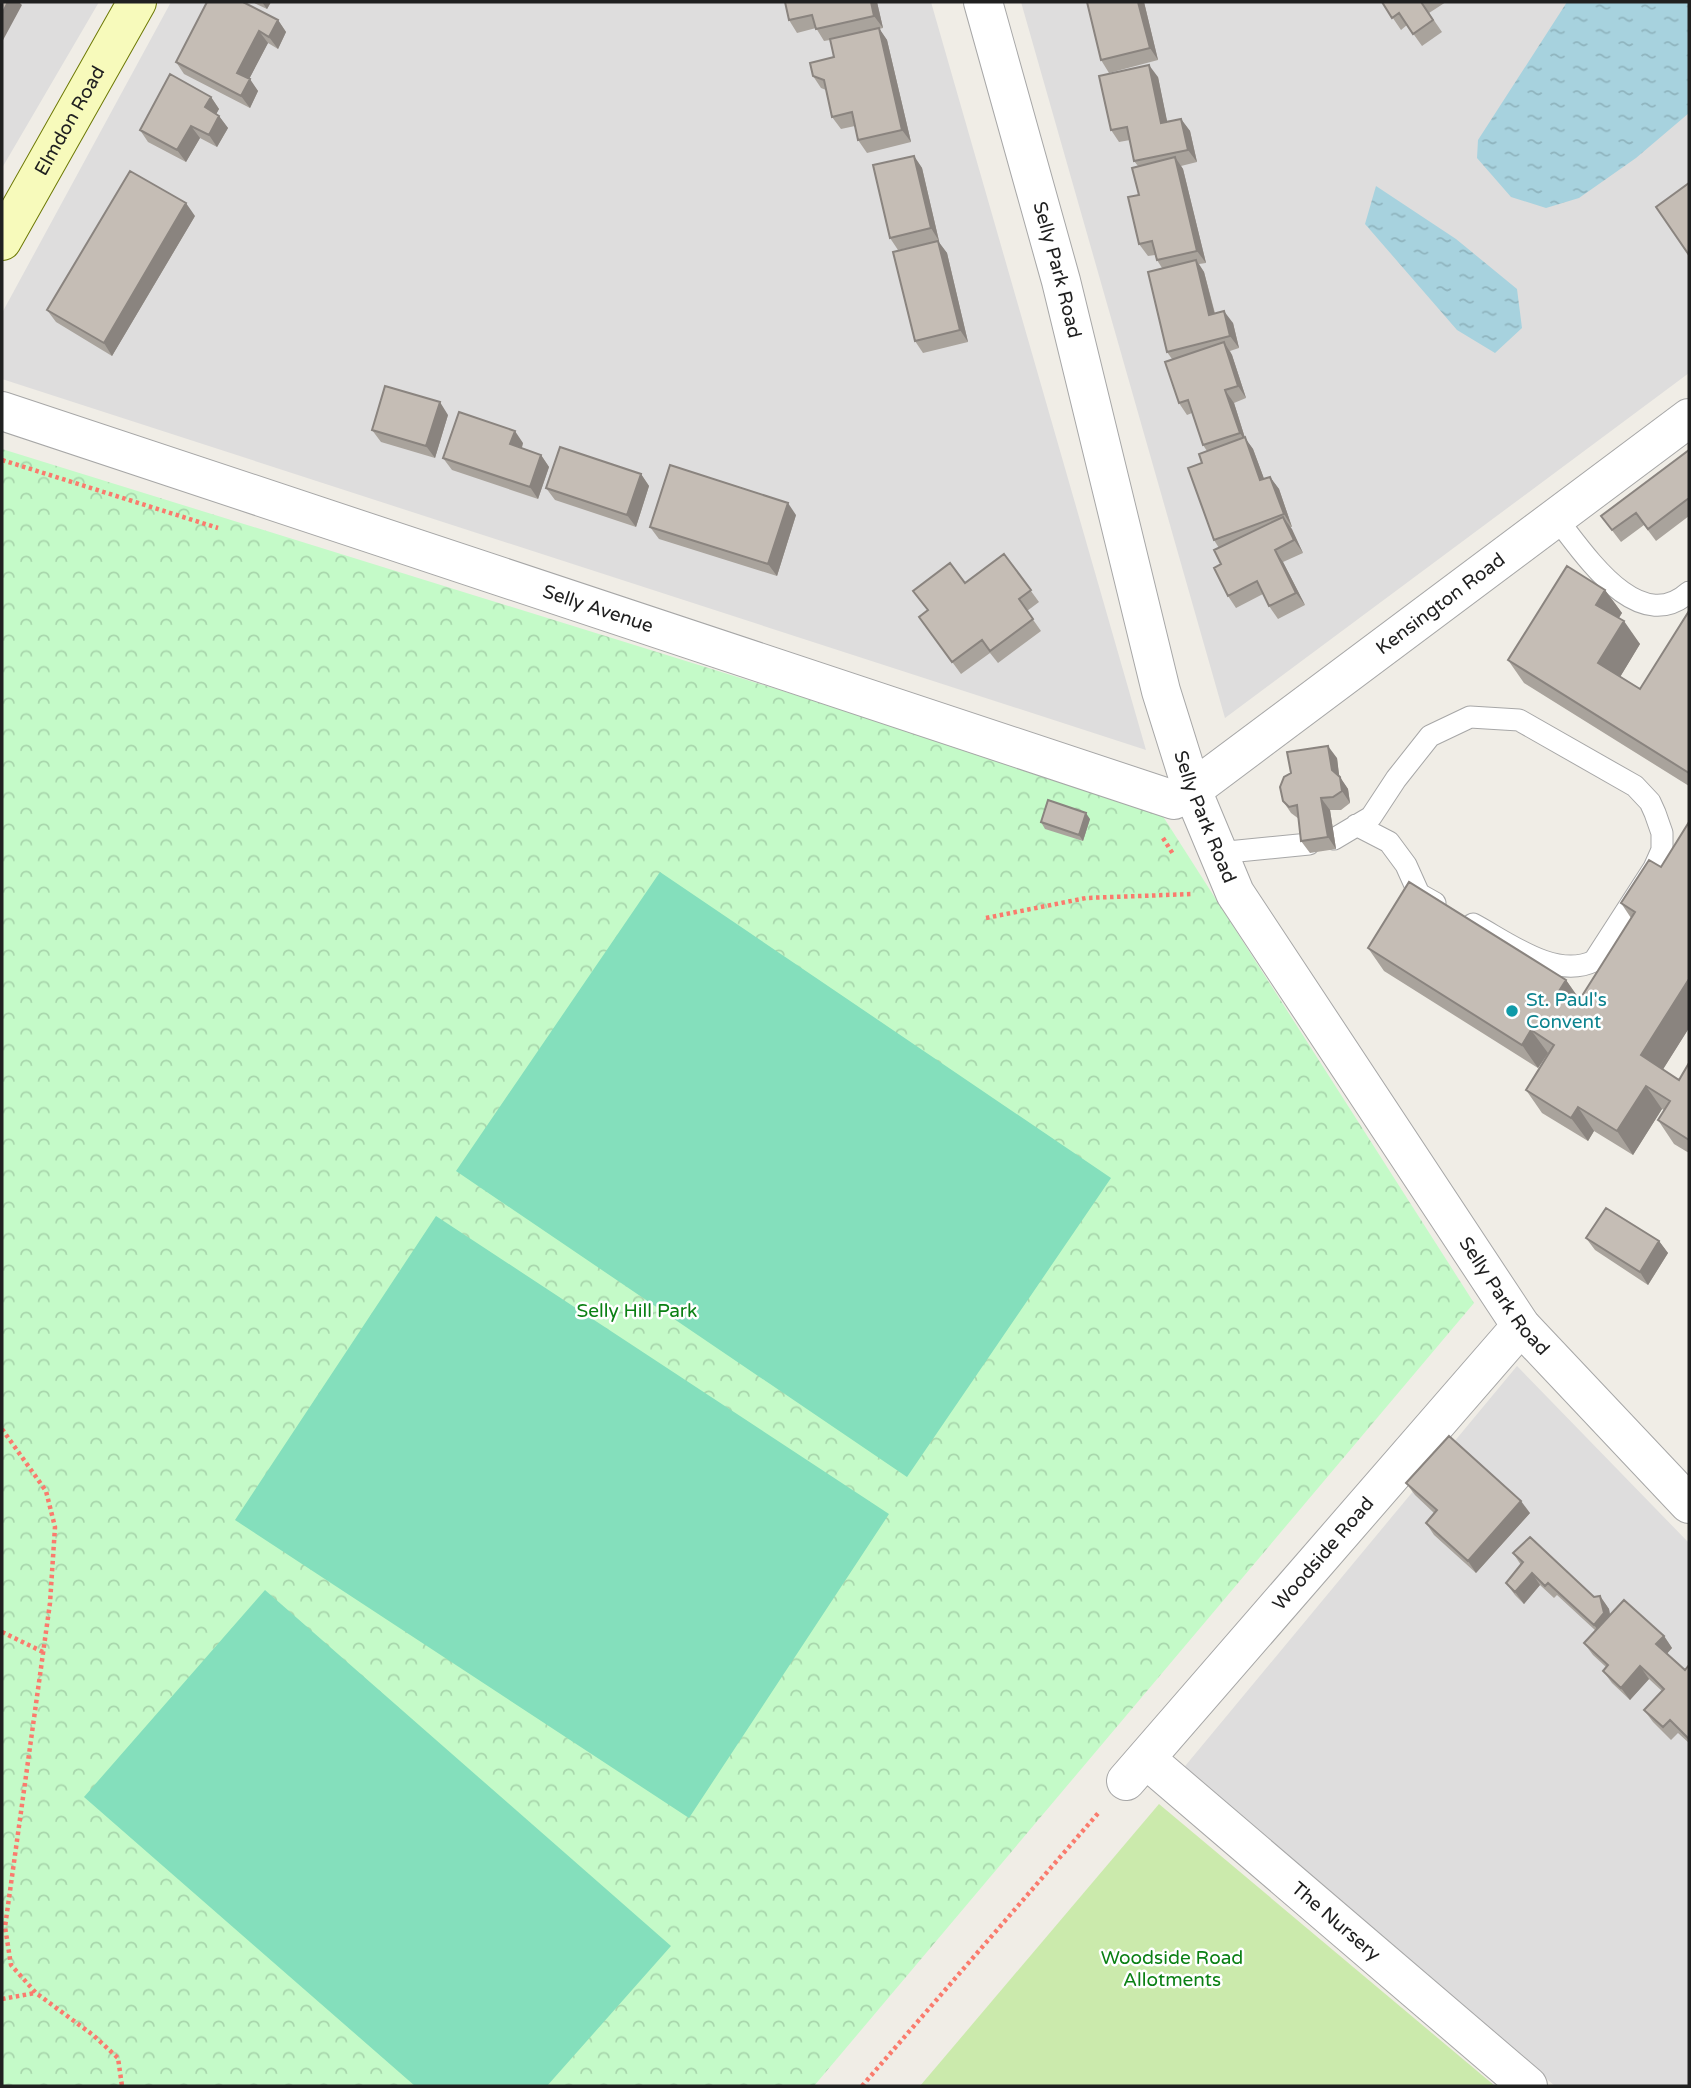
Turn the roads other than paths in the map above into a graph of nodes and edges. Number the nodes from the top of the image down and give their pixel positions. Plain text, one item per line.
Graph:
1 (137, 2) edge
2 (983, 2) edge
3 (2, 241) edge
4 (2, 411) edge
5 (1689, 418) edge
6 (1556, 518) junction
7 (1689, 592) edge
8 (1192, 790) junction
9 (1356, 825) junction
10 (1334, 839) dead end
11 (1309, 844) edge
12 (1218, 853) junction
13 (1521, 1326) junction
14 (1689, 1504) edge
15 (1136, 1770) joint
16 (1528, 2086) edge

1 - 3 street, Elmdon Road
2 - 8 street, Selly Park Road
4 - 8 street, Selly Avenue
5 - 6 street, Kensington Road
6 - 7 lane
6 - 8 street, Kensington Road
8 - 12 street, Selly Park Road
9 - 9 lane
9 - 10 lane
11 - 12 lane
12 - 13 street, Selly Park Road
13 - 14 street, Selly Park Road
13 - 15 street, Woodside Road
15 - 16 street, The Nursery

